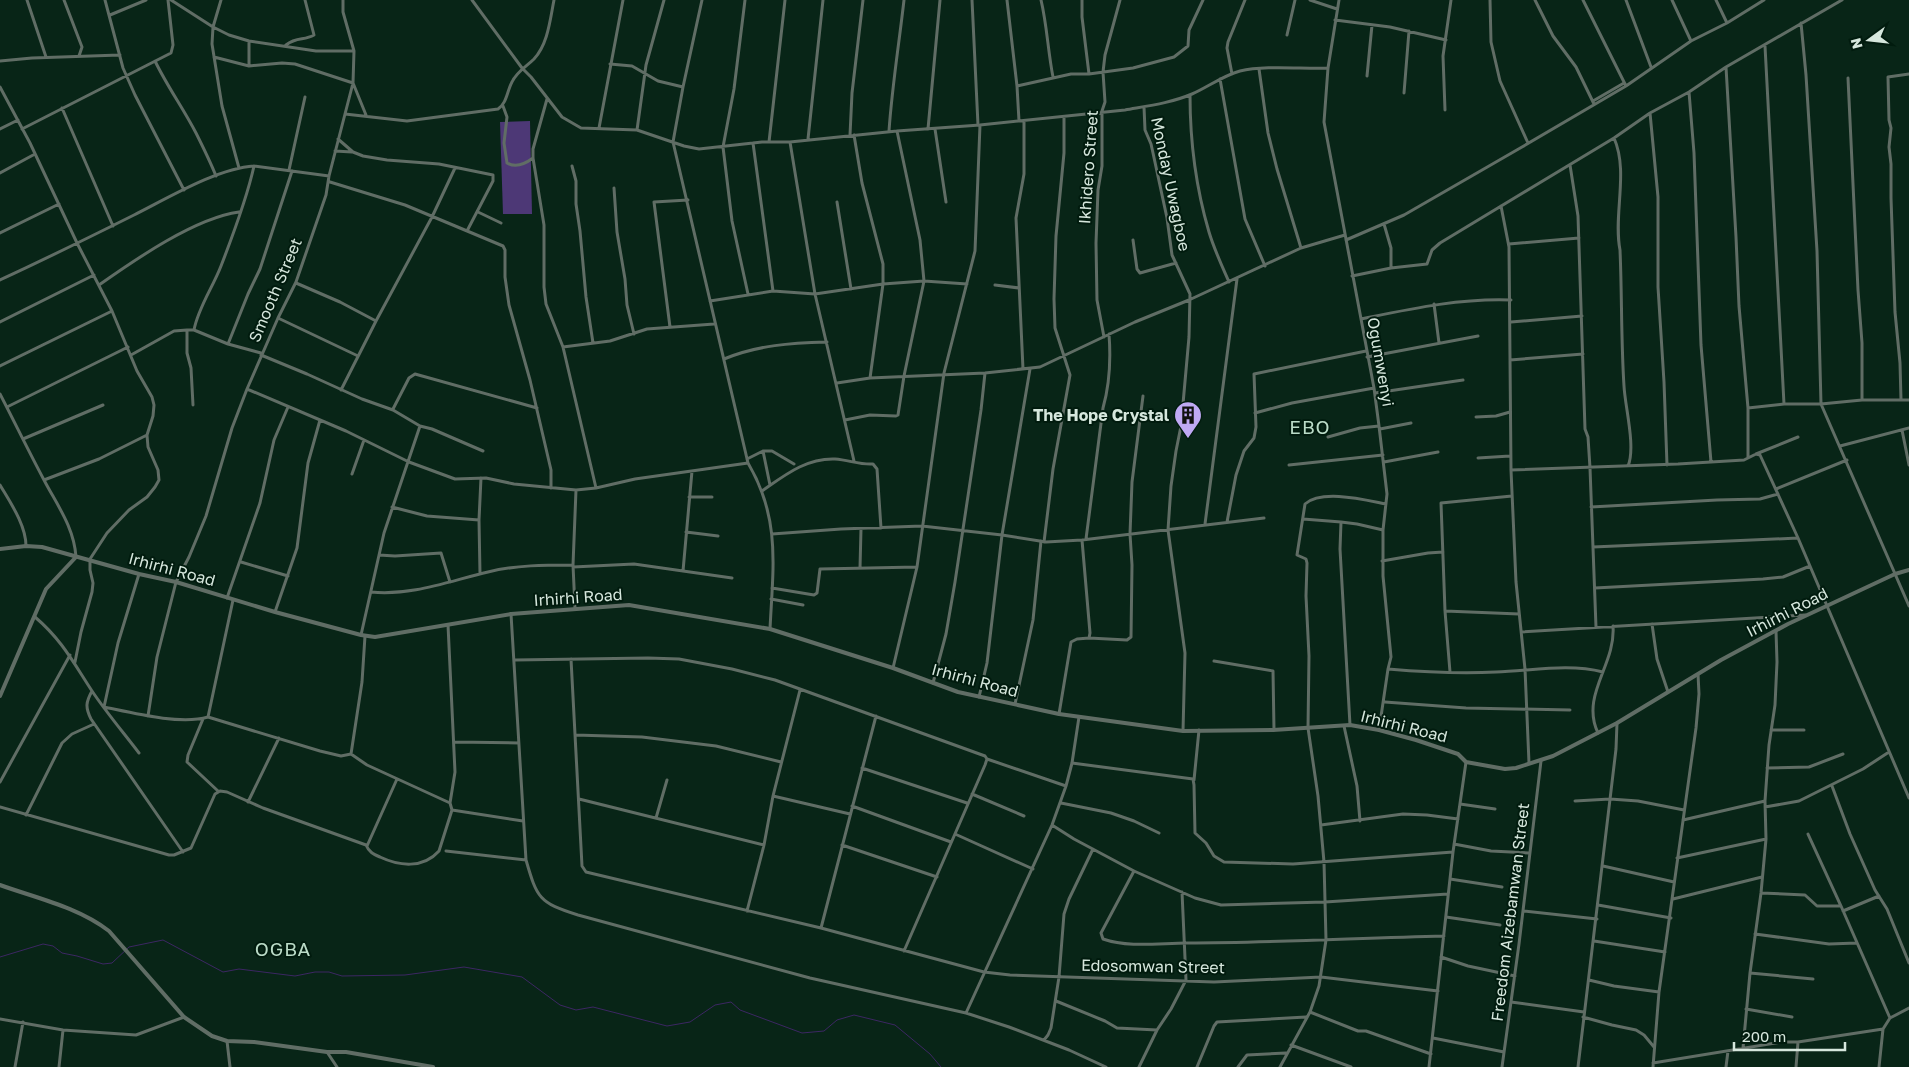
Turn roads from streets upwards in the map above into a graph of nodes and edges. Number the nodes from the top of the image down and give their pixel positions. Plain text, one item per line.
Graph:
1 (27, 0) edge
2 (64, 0) edge
3 (105, 0) edge
4 (146, 0) edge
5 (169, 0) edge
6 (221, 0) edge
7 (305, 0) edge
8 (343, 0) edge
9 (472, 0) edge
10 (554, 0) edge
11 (622, 0) edge
12 (664, 0) edge
13 (702, 0) edge
14 (745, 0) edge
15 (785, 0) edge
16 (823, 0) edge
17 (863, 0) edge
18 (904, 0) edge
19 (940, 0) edge
20 (972, 0) edge
21 (1007, 0) edge
22 (1041, 0) edge
23 (1082, 0) edge
24 (1120, 0) edge
25 (1203, 0) edge
26 (1245, 0) edge
27 (1296, 0) edge
28 (1310, 0) edge
29 (1339, 0) edge
30 (1451, 0) edge
31 (1490, 0) edge
32 (1536, 0) edge
33 (1583, 0) edge
34 (1626, 0) edge
35 (1672, 0) edge
36 (1716, 0) edge
37 (1842, 0) edge
38 (1762, 1) edge
39 (1337, 9) junction
40 (110, 15) junction
41 (1336, 20) junction
42 (1727, 23) junction
43 (1801, 23) junction
44 (1372, 25) junction
45 (213, 27) junction
46 (1410, 31) junction
47 (1287, 35) dead end
48 (1446, 40) junction
49 (249, 41) junction
50 (1691, 42) junction
51 (286, 46) junction
52 (1765, 46) junction
53 (354, 51) junction
54 (120, 55) junction
55 (79, 56) junction
56 (46, 57) junction
57 (214, 57) junction
58 (0, 61) edge
59 (155, 61) junction
60 (610, 64) junction
61 (249, 66) junction
62 (1651, 67) junction
63 (1726, 67) junction
64 (522, 68) junction
65 (1328, 68) junction
66 (1259, 69) junction
67 (644, 72) junction
68 (1103, 72) junction
69 (1089, 74) junction
70 (1232, 74) junction
71 (1909, 74) edge
72 (126, 75) junction
73 (1367, 76) dead end
74 (1053, 77) junction
75 (1848, 78) dead end
76 (1220, 79) junction
77 (353, 83) junction
78 (1625, 84) junction
79 (1018, 86) junction
80 (0, 87) edge
81 (682, 87) junction
82 (1689, 92) junction
83 (1404, 93) dead end
84 (1190, 95) junction
85 (305, 97) dead end
86 (547, 98) junction
87 (1594, 103) junction
88 (503, 106) junction
89 (1144, 107) junction
90 (62, 108) junction
91 (1445, 110) dead end
92 (1102, 112) junction
93 (1650, 113) junction
94 (345, 114) junction
95 (366, 115) junction
96 (1064, 117) junction
97 (18, 120) junction
98 (1019, 121) junction
99 (1024, 121) junction
100 (979, 125) junction
101 (599, 128) junction
102 (928, 128) junction
103 (0, 129) edge
104 (22, 129) junction
105 (935, 129) junction
106 (637, 130) junction
107 (896, 130) junction
108 (889, 131) junction
109 (852, 135) junction
110 (1614, 138) junction
111 (808, 139) junction
112 (338, 140) junction
113 (673, 142) junction
114 (769, 142) junction
115 (790, 142) junction
116 (753, 143) junction
117 (1528, 143) junction
118 (724, 147) junction
119 (335, 151) junction
120 (353, 152) junction
121 (35, 154) junction
122 (533, 158) junction
123 (1570, 164) junction
124 (254, 166) junction
125 (572, 166) dead end
126 (239, 168) junction
127 (455, 168) junction
128 (291, 170) junction
129 (0, 173) edge
130 (216, 176) junction
131 (329, 176) junction
132 (330, 182) junction
133 (614, 188) dead end
134 (184, 190) junction
135 (688, 200) junction
136 (837, 202) dead end
137 (946, 202) dead end
138 (59, 204) junction
139 (1501, 206) junction
140 (239, 212) junction
141 (478, 212) junction
142 (432, 217) junction
143 (501, 223) dead end
144 (1384, 224) junction
145 (113, 226) junction
146 (467, 231) junction
147 (0, 233) edge
148 (1345, 234) junction
149 (1579, 238) junction
150 (1133, 240) dead end
151 (1346, 240) junction
152 (77, 244) junction
153 (1509, 244) junction
154 (1301, 248) junction
155 (1176, 263) junction
156 (1265, 266) junction
157 (1391, 268) junction
158 (94, 275) junction
159 (1352, 276) junction
160 (1237, 278) junction
161 (0, 280) edge
162 (924, 281) junction
163 (296, 282) junction
164 (1229, 282) junction
165 (883, 284) junction
166 (967, 284) junction
167 (99, 285) junction
168 (995, 285) dead end
169 (1019, 288) junction
170 (851, 289) junction
171 (773, 291) junction
172 (748, 294) junction
173 (815, 294) junction
174 (1189, 300) junction
175 (1511, 300) junction
176 (710, 301) junction
177 (1434, 304) junction
178 (112, 311) junction
179 (1582, 316) junction
180 (278, 318) junction
181 (1360, 319) junction
182 (376, 321) junction
183 (0, 322) edge
184 (1511, 322) junction
185 (714, 324) junction
186 (670, 327) junction
187 (187, 330) junction
188 (194, 330) junction
189 (634, 334) junction
190 (1109, 334) junction
191 (1478, 336) dead end
192 (1104, 337) junction
193 (593, 342) junction
194 (827, 342) junction
195 (1438, 343) junction
196 (228, 344) junction
197 (128, 347) junction
198 (563, 347) junction
199 (1366, 351) junction
200 (261, 354) junction
201 (1065, 354) junction
202 (1583, 354) junction
203 (131, 355) junction
204 (358, 356) junction
205 (1367, 357) junction
206 (724, 359) junction
207 (1510, 360) junction
208 (0, 366) edge
209 (1023, 369) junction
210 (1030, 369) junction
211 (944, 373) junction
212 (985, 373) junction
213 (904, 376) junction
214 (870, 378) junction
215 (1463, 380) dead end
216 (837, 383) junction
217 (1374, 388) junction
218 (246, 389) junction
219 (340, 390) junction
220 (1375, 393) junction
221 (0, 394) edge
222 (1143, 396) dead end
223 (1862, 400) junction
224 (1901, 400) junction
225 (1909, 400) edge
226 (1784, 404) junction
227 (1821, 404) junction
228 (103, 405) dead end
229 (193, 405) dead end
230 (7, 407) junction
231 (288, 407) junction
232 (537, 408) junction
233 (1748, 408) junction
234 (393, 410) junction
235 (1510, 412) junction
236 (1255, 413) junction
237 (1476, 417) dead end
238 (320, 420) junction
239 (845, 420) junction
240 (1411, 423) dead end
241 (420, 426) junction
242 (1379, 427) junction
243 (1909, 428) edge
244 (1902, 430) junction
245 (147, 435) junction
246 (1328, 437) dead end
247 (1798, 437) dead end
248 (23, 440) junction
249 (364, 440) junction
250 (1840, 446) junction
251 (483, 451) dead end
252 (763, 451) junction
253 (1438, 452) dead end
254 (1756, 454) junction
255 (1383, 455) junction
256 (1510, 456) junction
257 (1748, 457) junction
258 (1478, 458) dead end
259 (1846, 460) junction
260 (748, 461) junction
261 (854, 461) junction
262 (409, 462) junction
263 (1384, 462) junction
264 (1711, 462) junction
265 (794, 464) dead end
266 (1290, 465) dead end
267 (1667, 465) junction
268 (1909, 465) edge
269 (1628, 466) junction
270 (1590, 468) junction
271 (1511, 470) junction
272 (692, 471) junction
273 (352, 474) dead end
274 (481, 478) junction
275 (44, 480) junction
276 (0, 485) edge
277 (770, 485) junction
278 (552, 488) junction
279 (596, 488) junction
280 (576, 490) junction
281 (762, 491) junction
282 (1777, 492) junction
283 (1512, 496) junction
284 (689, 497) junction
285 (712, 497) dead end
286 (1386, 504) junction
287 (392, 507) junction
288 (1591, 507) junction
289 (1264, 518) dead end
290 (1303, 519) junction
291 (479, 520) junction
292 (1227, 522) junction
293 (1341, 522) junction
294 (1205, 524) junction
295 (922, 526) junction
296 (881, 528) junction
297 (861, 529) junction
298 (1168, 530) junction
299 (1383, 530) junction
300 (962, 531) junction
301 (686, 532) junction
302 (772, 534) junction
303 (1130, 534) junction
304 (1002, 535) junction
305 (718, 536) dead end
306 (1798, 538) junction
307 (1084, 540) junction
308 (1043, 541) junction
309 (26, 546) junction
310 (1593, 547) junction
311 (0, 549) edge
312 (1443, 552) junction
313 (380, 555) junction
314 (76, 557) junction
315 (90, 559) junction
316 (1382, 561) junction
317 (241, 562) junction
318 (573, 566) junction
319 (1810, 566) junction
320 (917, 567) junction
321 (860, 568) junction
322 (1909, 570) edge
323 (683, 571) junction
324 (139, 574) junction
325 (480, 574) junction
326 (1894, 574) junction
327 (288, 576) junction
328 (732, 578) dead end
329 (176, 582) junction
330 (450, 582) junction
331 (772, 588) junction
332 (1594, 588) junction
333 (371, 592) junction
334 (227, 598) junction
335 (771, 599) junction
336 (233, 600) junction
337 (803, 606) dead end
338 (1827, 606) junction
339 (1909, 606) edge
340 (575, 608) junction
341 (1445, 611) junction
342 (274, 612) junction
343 (511, 614) junction
344 (1519, 614) junction
345 (1806, 615) junction
346 (34, 617) junction
347 (1652, 624) junction
348 (448, 625) junction
349 (1613, 626) junction
350 (1596, 627) junction
351 (770, 629) junction
352 (1776, 630) junction
353 (1521, 632) junction
354 (363, 636) junction
355 (1089, 638) junction
356 (70, 655) junction
357 (571, 659) junction
358 (515, 660) junction
359 (1214, 661) dead end
360 (75, 662) junction
361 (893, 668) junction
362 (1525, 669) junction
363 (1388, 670) junction
364 (1450, 672) junction
365 (1603, 672) junction
366 (1698, 674) junction
367 (933, 683) junction
368 (800, 690) junction
369 (92, 691) junction
370 (1668, 692) junction
371 (0, 696) edge
372 (979, 697) junction
373 (1384, 702) junction
374 (1015, 704) junction
375 (104, 706) junction
376 (1527, 709) junction
377 (1570, 710) dead end
378 (1059, 714) junction
379 (148, 716) junction
380 (876, 716) junction
381 (208, 717) junction
382 (1079, 717) junction
383 (202, 719) junction
384 (1617, 723) junction
385 (94, 724) junction
386 (1350, 725) junction
387 (1344, 726) junction
388 (1308, 728) junction
389 (1199, 730) junction
390 (1274, 730) junction
391 (1379, 730) junction
392 (1771, 730) junction
393 (1804, 730) dead end
394 (1184, 731) junction
395 (1598, 733) junction
396 (575, 735) junction
397 (279, 738) junction
398 (454, 742) junction
399 (519, 743) junction
400 (1889, 752) junction
401 (139, 753) dead end
402 (351, 754) junction
403 (1843, 754) dead end
404 (987, 759) junction
405 (1541, 760) junction
406 (781, 762) junction
407 (1466, 762) junction
408 (1072, 763) junction
409 (1529, 763) junction
410 (862, 768) junction
411 (1767, 768) junction
412 (397, 779) junction
413 (667, 780) dead end
414 (1194, 781) junction
415 (0, 782) edge
416 (1066, 786) junction
417 (1832, 786) junction
418 (218, 791) junction
419 (972, 794) junction
420 (773, 796) junction
421 (1909, 798) edge
422 (579, 799) junction
423 (1610, 799) junction
424 (1575, 801) dead end
425 (1765, 801) junction
426 (248, 802) junction
427 (450, 803) junction
428 (968, 803) junction
429 (1061, 803) junction
430 (1460, 804) junction
431 (852, 806) junction
432 (0, 807) edge
433 (1765, 807) junction
434 (1495, 809) dead end
435 (452, 810) junction
436 (1684, 810) junction
437 (850, 814) junction
438 (26, 815) junction
439 (1024, 816) dead end
440 (656, 818) junction
441 (1458, 819) junction
442 (1682, 820) junction
443 (523, 821) junction
444 (1360, 821) junction
445 (1052, 825) junction
446 (1321, 825) junction
447 (1158, 833) dead end
448 (955, 834) junction
449 (1808, 834) dead end
450 (1766, 839) junction
451 (951, 842) junction
452 (1454, 844) junction
453 (764, 845) junction
454 (367, 846) junction
455 (842, 846) junction
456 (1093, 849) junction
457 (446, 851) dead end
458 (183, 852) junction
459 (1452, 852) junction
460 (1529, 853) junction
461 (1677, 858) junction
462 (526, 860) junction
463 (1324, 862) junction
464 (1603, 866) junction
465 (1034, 869) junction
466 (1134, 871) junction
467 (937, 877) junction
468 (1762, 877) junction
469 (1450, 879) junction
470 (1674, 882) junction
471 (0, 885) edge
472 (1502, 887) dead end
473 (1182, 892) junction
474 (1761, 893) junction
475 (1448, 894) junction
476 (1880, 896) junction
477 (1673, 899) junction
478 (1325, 902) junction
479 (1598, 905) junction
480 (1841, 906) junction
481 (747, 911) junction
482 (1843, 911) junction
483 (1523, 912) junction
484 (1446, 917) junction
485 (1597, 918) junction
486 (1671, 918) junction
487 (1500, 925) dead end
488 (821, 928) junction
489 (1755, 934) junction
490 (1444, 936) junction
491 (1326, 940) junction
492 (1594, 941) junction
493 (1184, 943) junction
494 (1857, 944) junction
495 (904, 951) junction
496 (1666, 952) junction
497 (1441, 957) junction
498 (1909, 963) edge
499 (984, 972) junction
500 (1750, 973) junction
501 (1515, 976) junction
502 (1059, 977) junction
503 (1321, 977) junction
504 (1814, 979) dead end
505 (1186, 980) junction
506 (1589, 980) junction
507 (1438, 991) junction
508 (1659, 992) junction
509 (1056, 1000) junction
510 (1512, 1002) junction
511 (1909, 1008) edge
512 (1746, 1009) junction
513 (1310, 1012) junction
514 (966, 1013) junction
515 (1584, 1014) junction
516 (184, 1017) junction
517 (1306, 1017) junction
518 (1792, 1017) dead end
519 (1890, 1018) junction
520 (0, 1019) edge
521 (23, 1022) junction
522 (1883, 1029) junction
523 (63, 1030) junction
524 (1157, 1030) junction
525 (1433, 1038) junction
526 (1043, 1040) junction
527 (227, 1041) junction
528 (1798, 1042) junction
529 (1291, 1045) junction
530 (1655, 1047) junction
531 (1743, 1048) junction
532 (1728, 1051) junction
533 (327, 1052) junction
534 (1504, 1052) junction
535 (1287, 1053) junction
536 (1432, 1054) junction
537 (1653, 1065) edge
538 (15, 1067) edge
539 (59, 1067) edge
540 (230, 1067) edge
541 (337, 1067) edge
542 (432, 1067) edge
543 (1106, 1067) edge
544 (1139, 1067) edge
545 (1197, 1067) edge
546 (1238, 1067) edge
547 (1280, 1067) edge
548 (1351, 1067) edge
549 (1429, 1067) edge
550 (1502, 1067) edge
551 (1578, 1067) edge
552 (1726, 1067) edge
553 (1796, 1067) edge
554 (1879, 1067) edge

1 - 56 street
2 - 55 street
3 - 40 street
4 - 40 street
5 - 45 street
5 - 59 street
6 - 45 street
7 - 51 street
8 - 53 street, Smooth Street
9 - 64 street
10 - 64 street
11 - 60 street
12 - 67 street
13 - 81 street
14 - 118 street
15 - 114 street
16 - 111 street
17 - 109 street
18 - 108 street
19 - 102 street
20 - 100 street
21 - 79 street
22 - 74 street
23 - 69 street
24 - 68 street, Ikhidero Street
25 - 68 street
26 - 70 street
27 - 47 street
28 - 39 street
29 - 39 street, Ogumwenyi
30 - 48 street
31 - 117 street
32 - 87 street
33 - 78 street
34 - 62 street
35 - 50 street
36 - 42 street
37 - 43 street
38 - 42 street
39 - 41 street, Ogumwenyi
40 - 54 street
41 - 44 street
41 - 65 street, Ogumwenyi
42 - 50 street
43 - 52 street
43 - 227 street
44 - 46 street
44 - 73 street
45 - 49 street
45 - 57 street
46 - 48 street
46 - 83 street
48 - 91 street
49 - 51 street
49 - 61 street
50 - 62 street
51 - 53 street
52 - 63 street
52 - 226 street
53 - 77 street, Smooth Street
54 - 55 street
54 - 72 street
55 - 56 street
56 - 58 street
57 - 61 street
57 - 126 street
59 - 72 street
59 - 130 street
60 - 67 street
60 - 101 street
61 - 77 street
62 - 78 street
63 - 82 street
63 - 233 street
64 - 86 street
64 - 88 street
65 - 66 street
65 - 148 street, Ogumwenyi
66 - 70 street
66 - 154 street
67 - 81 street
67 - 106 street
68 - 69 street
68 - 92 street, Ikhidero Street
69 - 74 street
70 - 76 street
71 - 224 street
72 - 90 street
72 - 134 street
74 - 79 street
75 - 223 street
76 - 84 street
76 - 156 street
77 - 94 street, Smooth Street
77 - 95 street
78 - 87 street
79 - 98 street
80 - 97 street
81 - 113 street
82 - 93 street
82 - 264 street
84 - 89 street
84 - 164 street
85 - 128 street
86 - 101 street
86 - 122 street
87 - 117 street
88 - 95 street
88 - 122 street
89 - 92 street
89 - 155 street, Monday Uwagboe
90 - 104 street
90 - 145 street
92 - 96 street
92 - 192 street, Ikhidero Street
93 - 110 street
93 - 267 street
94 - 95 street
94 - 112 street, Smooth Street
96 - 99 street
96 - 201 street
97 - 103 street
97 - 104 street
98 - 99 street
98 - 100 street
99 - 169 street
100 - 105 street
100 - 166 street
101 - 106 street
102 - 105 street
102 - 107 street
104 - 121 street
105 - 137 street
106 - 113 street
107 - 108 street
107 - 162 street
108 - 109 street
109 - 111 street
109 - 165 street
110 - 123 street
110 - 269 street
111 - 115 street
112 - 119 street, Smooth Street
112 - 120 street
113 - 118 street
113 - 135 street
114 - 115 street
114 - 116 street
115 - 173 street
116 - 118 street
116 - 171 street
117 - 144 street
118 - 172 street
119 - 120 street
119 - 131 street, Smooth Street
120 - 127 street
121 - 129 street
121 - 138 street
122 - 198 street
123 - 139 street
123 - 149 street
124 - 126 street
124 - 128 street
124 - 140 street
125 - 193 street
126 - 130 street
127 - 141 street
127 - 142 street
128 - 131 street
128 - 196 street
130 - 134 street
131 - 132 street, Smooth Street
132 - 142 street
132 - 163 street, Smooth Street
133 - 189 street
134 - 145 street
135 - 176 street
135 - 186 street
136 - 170 street
138 - 147 street
138 - 152 street
139 - 153 street
139 - 157 street
140 - 167 street
140 - 188 street
141 - 143 street
141 - 146 street
142 - 146 street
142 - 182 street
144 - 151 street
144 - 157 street
145 - 152 street
146 - 232 street
148 - 151 street, Ogumwenyi
148 - 154 street
149 - 153 street
149 - 179 street
150 - 155 street
151 - 159 street, Ogumwenyi
152 - 158 street
152 - 161 street
153 - 175 street
154 - 156 street
155 - 174 street, Monday Uwagboe
156 - 160 street
157 - 159 street
158 - 167 street
158 - 183 street
159 - 181 street, Ogumwenyi
160 - 164 street
160 - 294 street
162 - 165 street
162 - 166 street
162 - 213 street
163 - 180 street, Smooth Street
163 - 182 street
164 - 174 street
165 - 170 street
165 - 214 street
166 - 211 street
167 - 178 street
168 - 169 street
169 - 209 street
170 - 173 street
171 - 172 street
171 - 173 street
172 - 176 street
173 - 194 street
174 - 190 street
174 - 298 street, Monday Uwagboe
175 - 177 street
175 - 184 street
176 - 185 street
177 - 181 street
177 - 195 street
178 - 197 street
178 - 208 street
179 - 184 street
179 - 202 street
180 - 200 street, Smooth Street
180 - 204 street
181 - 199 street, Ogumwenyi
182 - 204 street
184 - 207 street
185 - 186 street
185 - 206 street
186 - 189 street
187 - 188 street
187 - 203 street
187 - 229 street
188 - 196 street
189 - 193 street
190 - 192 street
190 - 307 street
191 - 195 street
192 - 201 street
193 - 198 street
194 - 206 street
194 - 216 street
195 - 205 street
196 - 200 street
197 - 203 street
197 - 230 street
198 - 279 street
199 - 205 street, Ogumwenyi
199 - 236 street
200 - 218 street, Smooth Street
200 - 219 street
201 - 210 street
201 - 308 street
202 - 207 street
202 - 270 street
203 - 245 street
204 - 219 street
205 - 217 street, Ogumwenyi
206 - 260 street
207 - 235 street
209 - 210 street
209 - 212 street
210 - 304 street
211 - 212 street
211 - 213 street
211 - 295 street
212 - 300 street
213 - 214 street
213 - 239 street
214 - 216 street
215 - 220 street
216 - 239 street
217 - 220 street, Ogumwenyi
217 - 236 street
218 - 231 street
218 - 329 street, Smooth Street
219 - 234 street
220 - 242 street, Ogumwenyi
221 - 230 street
222 - 303 street
223 - 224 street
223 - 227 street
224 - 225 street
226 - 227 street
226 - 233 street
227 - 250 street
228 - 248 street
230 - 248 street
231 - 238 street
231 - 317 street
232 - 234 street
232 - 278 street
233 - 257 street
234 - 241 street
235 - 237 street
235 - 256 street
236 - 292 street
238 - 249 street
238 - 327 street
239 - 261 street
240 - 242 street
241 - 251 street
241 - 262 street
242 - 246 street
242 - 255 street, Ogumwenyi
243 - 244 street
244 - 250 street
244 - 268 street
245 - 275 street
245 - 315 street
247 - 254 street
248 - 275 street
249 - 262 street
249 - 273 street
250 - 259 street
252 - 260 street
252 - 265 street
252 - 277 street
253 - 263 street
254 - 257 street
254 - 282 street
255 - 263 street, Ogumwenyi
255 - 266 street
256 - 258 street
256 - 271 street
257 - 264 street
259 - 282 street
259 - 326 street
260 - 272 street
260 - 281 street
261 - 277 street
261 - 296 street
262 - 274 street
262 - 287 street
263 - 286 street, Ogumwenyi
264 - 267 street
267 - 269 street
269 - 270 street
270 - 271 street
270 - 288 street
271 - 283 street
272 - 279 street
272 - 284 street
274 - 278 street
274 - 291 street
275 - 314 street
276 - 309 street
277 - 281 street
278 - 280 street
279 - 280 street
280 - 318 street
281 - 302 street
282 - 288 street
282 - 306 street
283 - 312 street
283 - 344 street
284 - 285 street
284 - 301 street
286 - 290 street
286 - 299 street, Ogumwenyi
287 - 291 street
287 - 313 street
288 - 310 street
289 - 292 street
290 - 293 street
290 - 388 street
291 - 325 street
292 - 294 street
293 - 299 street
293 - 386 street
294 - 298 street
295 - 296 street
295 - 300 street
295 - 320 street
296 - 297 street
297 - 302 street
297 - 321 street
298 - 303 street
298 - 394 street, Monday Uwagboe
299 - 316 street, Ogumwenyi
300 - 304 street
300 - 367 street
301 - 305 street
301 - 323 street
302 - 331 street
303 - 307 street
303 - 355 street
304 - 308 street
304 - 372 street
306 - 310 street
306 - 319 street
307 - 308 street
307 - 355 street
308 - 374 street
309 - 311 street, Irhirhi Road
309 - 314 street, Irhirhi Road
310 - 332 street
312 - 316 street
312 - 341 street
313 - 330 street
313 - 333 street
314 - 315 street, Irhirhi Road
314 - 346 street
315 - 324 street, Irhirhi Road
315 - 360 street
316 - 363 street, Ogumwenyi
317 - 327 street
317 - 334 street
318 - 323 street
318 - 325 street
318 - 340 street
319 - 332 street
319 - 338 street
320 - 321 street
320 - 361 street
321 - 331 street
322 - 326 street, Irhirhi Road
323 - 328 street
324 - 329 street, Irhirhi Road
324 - 375 street
325 - 330 street
326 - 338 street, Irhirhi Road
326 - 339 street
327 - 342 street
329 - 334 street, Irhirhi Road
329 - 379 street, Smooth Street
330 - 333 street
331 - 335 street
332 - 350 street
333 - 354 street
334 - 336 street, Irhirhi Road
335 - 337 street
335 - 351 street
336 - 342 street, Irhirhi Road
336 - 381 street
338 - 345 street, Irhirhi Road
338 - 400 street
340 - 343 street, Irhirhi Road
340 - 351 street, Irhirhi Road
341 - 344 street
341 - 364 street
342 - 354 street, Irhirhi Road
343 - 348 street, Irhirhi Road
343 - 358 street
344 - 353 street
345 - 347 street
345 - 352 street, Irhirhi Road
346 - 356 street
346 - 371 street
347 - 349 street
347 - 370 street
348 - 354 street, Irhirhi Road
348 - 398 street
349 - 350 street
349 - 365 street
350 - 353 street
351 - 361 street, Irhirhi Road
352 - 366 street, Irhirhi Road
352 - 392 street
353 - 362 street
354 - 402 street
355 - 378 street
356 - 360 street
356 - 415 street
357 - 358 street
357 - 368 street
357 - 396 street
358 - 399 street
359 - 390 street
360 - 369 street
361 - 367 street, Irhirhi Road
362 - 364 street
362 - 365 street
362 - 376 street
363 - 364 street
363 - 373 street, Ogumwenyi
365 - 395 street
366 - 370 street, Irhirhi Road
366 - 436 street
367 - 372 street, Irhirhi Road
368 - 380 street
368 - 406 street
369 - 375 street
369 - 385 street
370 - 384 street, Irhirhi Road
372 - 374 street, Irhirhi Road
373 - 376 street
373 - 391 street, Ogumwenyi
374 - 378 street, Irhirhi Road
375 - 379 street
375 - 401 street
376 - 377 street
376 - 409 street
378 - 382 street, Irhirhi Road
379 - 383 street
380 - 404 street
380 - 410 street
381 - 383 street
381 - 397 street
382 - 394 street, Irhirhi Road
382 - 408 street
383 - 418 street
384 - 395 street, Irhirhi Road
384 - 423 street
385 - 438 street
385 - 458 street
386 - 387 street, Irhirhi Road
386 - 391 street, Irhirhi Road
387 - 388 street, Irhirhi Road
387 - 444 street
388 - 390 street, Irhirhi Road
388 - 446 street
389 - 390 street, Irhirhi Road
389 - 394 street, Irhirhi Road
389 - 414 street
391 - 407 street, Irhirhi Road
392 - 393 street
392 - 411 street
395 - 405 street, Irhirhi Road
396 - 406 street
396 - 422 street
397 - 402 street
397 - 426 street
398 - 399 street
398 - 427 street
399 - 443 street
400 - 417 street
400 - 421 street
402 - 412 street
403 - 411 street
404 - 416 street
404 - 419 street
405 - 409 street, Irhirhi Road
405 - 460 street, Freedom Aizebamwan Street
406 - 420 street
407 - 409 street, Irhirhi Road
407 - 430 street
408 - 414 street
408 - 416 street
410 - 428 street
410 - 431 street
411 - 425 street
412 - 427 street
412 - 454 street
413 - 440 street
414 - 463 street
416 - 429 street
417 - 433 street
417 - 476 street
418 - 426 street
418 - 458 street
419 - 428 street
419 - 439 street
420 - 437 street
420 - 453 street
422 - 440 street
422 - 481 street, Edosomwan Street
423 - 424 street
423 - 436 street
423 - 464 street
425 - 433 street
425 - 442 street
426 - 454 street
427 - 435 street
428 - 448 street
429 - 445 street
429 - 447 street
430 - 434 street
430 - 441 street
431 - 437 street
431 - 451 street
432 - 438 street
433 - 450 street
435 - 443 street
435 - 454 street
436 - 442 street
437 - 455 street
438 - 458 street
440 - 453 street
441 - 444 street
441 - 452 street
442 - 461 street
443 - 462 street
444 - 446 street
445 - 456 street
445 - 465 street
446 - 463 street
448 - 451 street
448 - 465 street
449 - 480 street
450 - 461 street
450 - 468 street
451 - 467 street
452 - 459 street
452 - 460 street
453 - 481 street
455 - 467 street
455 - 488 street
456 - 466 street
456 - 502 street
457 - 462 street
459 - 463 street
459 - 469 street
460 - 483 street, Freedom Aizebamwan Street
461 - 470 street
462 - 514 street
463 - 478 street
464 - 470 street
464 - 479 street
465 - 499 street
466 - 473 street
466 - 493 street
467 - 495 street
468 - 474 street
468 - 477 street
469 - 472 street
469 - 475 street
470 - 477 street
471 - 516 street
473 - 478 street
473 - 493 street
474 - 480 street
474 - 489 street
475 - 478 street
475 - 484 street
476 - 482 street
476 - 498 street
477 - 486 street
478 - 491 street
479 - 485 street
479 - 486 street
480 - 482 street
481 - 488 street, Edosomwan Street
482 - 494 street
483 - 485 street
483 - 501 street, Freedom Aizebamwan Street
484 - 487 street
484 - 490 street
485 - 492 street
486 - 496 street
488 - 495 street, Edosomwan Street
489 - 494 street
489 - 500 street
490 - 491 street
490 - 497 street
491 - 493 street
491 - 503 street
492 - 496 street
492 - 506 street
493 - 505 street
494 - 519 street
495 - 499 street, Edosomwan Street
496 - 508 street
497 - 501 street
497 - 507 street
499 - 502 street, Edosomwan Street
499 - 514 street
500 - 504 street
500 - 512 street
501 - 510 street, Freedom Aizebamwan Street
502 - 505 street, Edosomwan Street
502 - 509 street
503 - 505 street, Edosomwan Street
503 - 507 street, Edosomwan Street
503 - 513 street
505 - 524 street
506 - 508 street
506 - 515 street
507 - 525 street
508 - 530 street
509 - 524 street
509 - 526 street
510 - 515 street
510 - 534 street, Freedom Aizebamwan Street
511 - 519 street
512 - 518 street
512 - 531 street
513 - 517 street
513 - 536 street
514 - 526 street
515 - 530 street
515 - 551 street
516 - 523 street
516 - 527 street
517 - 529 street
517 - 545 street
519 - 522 street
520 - 521 street
521 - 523 street
521 - 538 street
522 - 528 street
522 - 554 street
523 - 539 street
524 - 544 street
525 - 534 street
525 - 536 street
526 - 543 street
527 - 533 street
527 - 540 street
528 - 531 street
528 - 553 street
529 - 535 street
529 - 548 street
530 - 537 street
531 - 532 street
532 - 537 street
532 - 552 street
533 - 541 street
533 - 542 street
534 - 550 street, Freedom Aizebamwan Street
535 - 546 street
535 - 547 street
536 - 549 street

